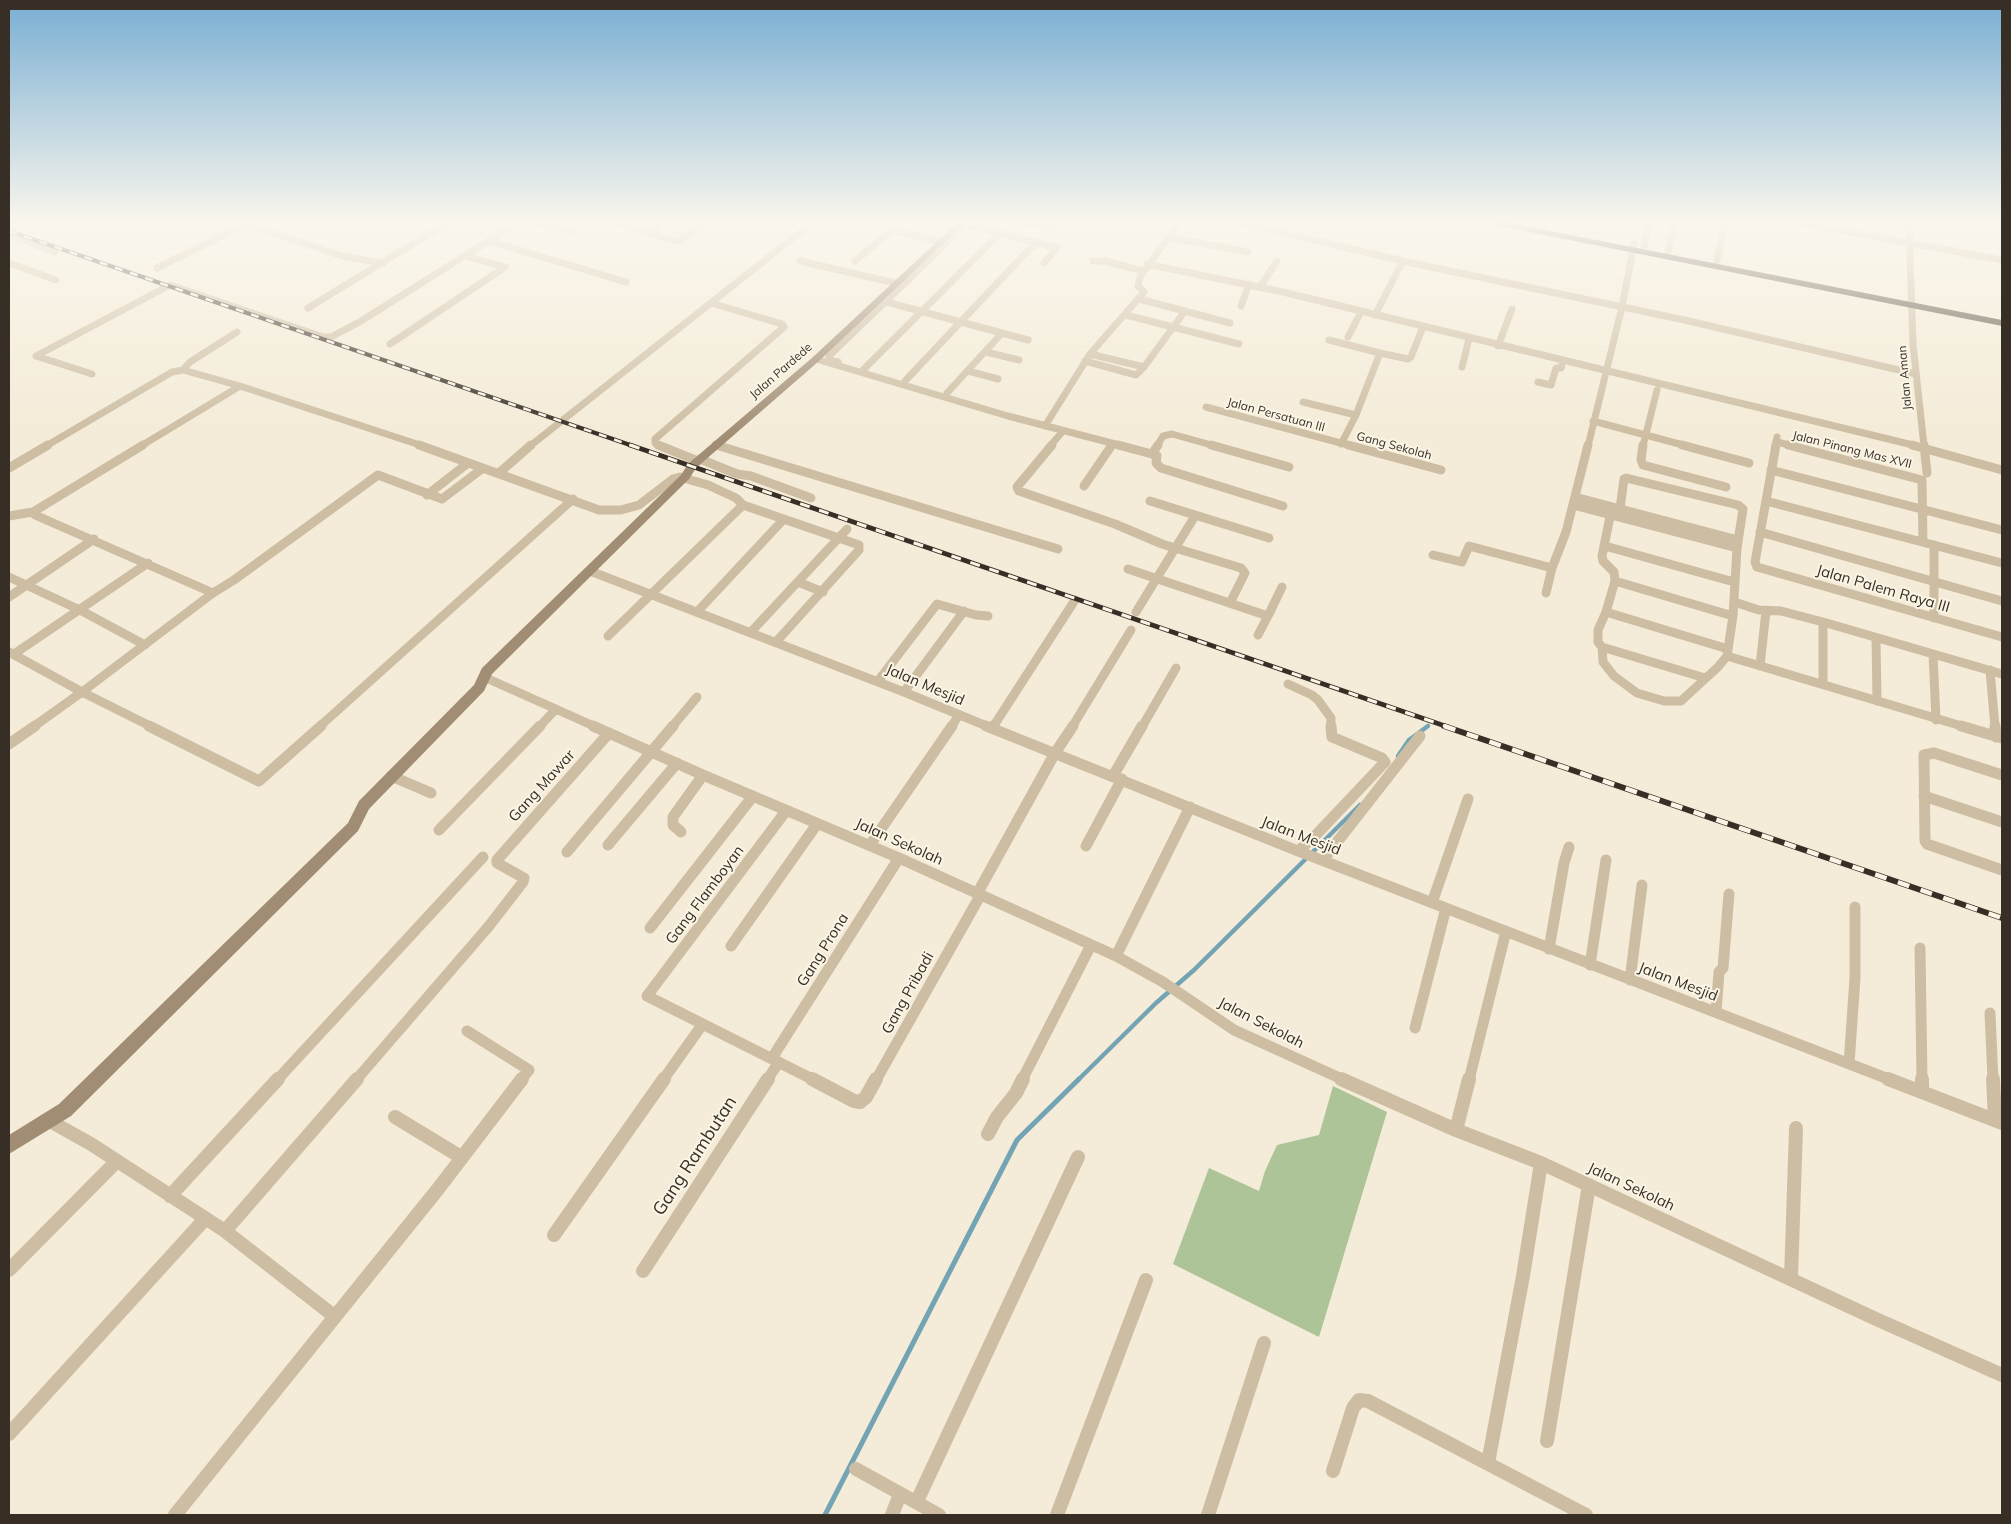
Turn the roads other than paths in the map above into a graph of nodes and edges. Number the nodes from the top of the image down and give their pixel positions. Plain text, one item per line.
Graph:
1 (152, 294) edge
2 (197, 294) edge
3 (331, 294) edge
4 (404, 294) edge
5 (464, 294) edge
6 (722, 294) edge
7 (886, 294) edge
8 (889, 294) edge
9 (940, 294) edge
10 (987, 294) edge
11 (1143, 294) edge
12 (1245, 294) edge
13 (1291, 294) edge
14 (1386, 294) edge
15 (1561, 294) edge
16 (1625, 294) edge
17 (1873, 294) edge
18 (1875, 294) edge
19 (1912, 294) edge
20 (1140, 299) junction
21 (882, 300) junction
22 (1912, 302) junction
23 (711, 303) junction
24 (1241, 306) dead end
25 (1622, 307) junction
26 (308, 308) dead end
27 (1512, 309) dead end
28 (923, 311) junction
29 (1186, 311) junction
30 (1361, 312) junction
31 (1126, 315) junction
32 (1375, 316) junction
33 (2002, 318) edge
34 (961, 322) junction
35 (1230, 323) dead end
36 (2002, 323) edge
37 (1175, 327) junction
38 (1423, 327) junction
39 (236, 332) dead end
40 (1002, 333) junction
41 (1348, 338) dead end
42 (1470, 339) junction
43 (1028, 340) dead end
44 (1329, 340) dead end
45 (390, 344) dead end
46 (1239, 344) dead end
47 (1498, 346) junction
48 (986, 352) junction
49 (1380, 353) junction
50 (1090, 354) junction
51 (816, 359) junction
52 (1019, 360) dead end
53 (1085, 361) junction
54 (1562, 361) junction
55 (1144, 367) junction
56 (1462, 367) dead end
57 (864, 369) junction
58 (183, 370) junction
59 (968, 371) junction
60 (1605, 371) junction
61 (92, 374) dead end
62 (1916, 374) junction
63 (998, 379) dead end
64 (905, 381) junction
65 (1538, 382) dead end
66 (240, 386) junction
67 (1657, 390) dead end
68 (947, 393) junction
69 (979, 401) dead end
70 (1303, 402) dead end
71 (1206, 407) dead end
72 (1356, 415) junction
73 (1593, 421) junction
74 (1045, 426) junction
75 (1063, 431) junction
76 (1645, 434) junction
77 (1113, 444) junction
78 (1341, 444) junction
79 (716, 446) junction
80 (1924, 448) junction
81 (1152, 454) junction
82 (699, 460) junction
83 (468, 463) junction
84 (1749, 463) dead end
85 (1288, 467) dead end
86 (9, 468) edge
87 (483, 468) junction
88 (1442, 470) dead end
89 (1771, 470) junction
90 (2002, 470) edge
91 (499, 473) junction
92 (1927, 473) dead end
93 (685, 478) junction
94 (1084, 486) dead end
95 (1726, 487) dead end
96 (427, 495) junction
97 (811, 498) dead end
98 (573, 499) junction
99 (1150, 501) dead end
100 (1574, 501) junction
101 (1766, 501) junction
102 (742, 505) junction
103 (1283, 506) dead end
104 (1923, 509) junction
105 (1614, 510) junction
106 (33, 512) junction
107 (9, 516) edge
108 (1195, 516) junction
109 (784, 520) junction
110 (847, 529) dead end
111 (2002, 530) edge
112 (1760, 532) junction
113 (840, 537) junction
114 (1269, 538) dead end
115 (94, 539) junction
116 (1923, 542) junction
117 (1738, 544) junction
118 (1934, 545) junction
119 (1605, 546) junction
120 (1175, 548) junction
121 (1058, 549) dead end
122 (1433, 554) dead end
123 (148, 563) junction
124 (2002, 563) edge
125 (1128, 568) dead end
126 (1552, 568) junction
127 (590, 571) junction
128 (9, 577) edge
129 (1157, 578) junction
130 (1615, 581) junction
131 (798, 582) junction
132 (1734, 582) junction
133 (1935, 582) junction
134 (27, 585) junction
135 (1282, 586) dead end
136 (823, 592) junction
137 (214, 593) junction
138 (1546, 593) dead end
139 (650, 594) junction
140 (9, 597) edge
141 (1075, 600) dead end
142 (2002, 601) edge
143 (1734, 602) junction
144 (1230, 603) junction
145 (80, 610) junction
146 (964, 611) junction
147 (1766, 611) junction
148 (697, 612) junction
149 (1136, 612) dead end
150 (1606, 612) junction
151 (988, 616) dead end
152 (1268, 616) junction
153 (1733, 616) junction
154 (1934, 618) junction
155 (1823, 622) junction
156 (1131, 630) dead end
157 (750, 632) junction
158 (1258, 635) dead end
159 (608, 636) dead end
160 (2002, 637) edge
161 (1876, 638) junction
162 (776, 642) junction
163 (145, 645) junction
164 (1602, 647) junction
165 (1728, 652) junction
166 (11, 653) edge
167 (1933, 654) junction
168 (1760, 666) junction
169 (1176, 668) dead end
170 (1990, 670) junction
171 (2002, 674) edge
172 (484, 677) junction
173 (1705, 678) junction
174 (878, 681) junction
175 (1288, 684) dead end
176 (1822, 684) junction
177 (82, 692) junction
178 (904, 692) junction
179 (697, 697) dead end
180 (1877, 701) junction
181 (556, 709) junction
182 (958, 715) junction
183 (1936, 720) junction
184 (992, 728) junction
185 (609, 733) junction
186 (1420, 736) dead end
187 (1999, 738) edge
188 (9, 744) edge
189 (652, 751) junction
190 (1055, 753) junction
191 (677, 763) junction
192 (703, 775) junction
193 (2002, 775) edge
194 (391, 776) junction
195 (1118, 778) junction
196 (431, 793) dead end
197 (754, 796) junction
198 (1924, 796) junction
199 (1468, 799) dead end
200 (1190, 808) junction
201 (786, 811) junction
202 (2002, 822) edge
203 (817, 824) junction
204 (439, 830) dead end
205 (681, 832) dead end
206 (608, 845) dead end
207 (870, 846) junction
208 (1086, 846) dead end
209 (1569, 847) dead end
210 (567, 852) dead end
211 (1300, 852) junction
212 (483, 857) dead end
213 (899, 858) junction
214 (1320, 859) junction
215 (1606, 860) dead end
216 (2002, 870) edge
217 (1642, 885) dead end
218 (1729, 894) dead end
219 (978, 895) junction
220 (1432, 903) junction
221 (1446, 908) junction
222 (1855, 908) dead end
223 (650, 928) dead end
224 (1506, 931) junction
225 (1091, 945) junction
226 (731, 946) dead end
227 (1920, 948) dead end
228 (1549, 949) junction
229 (1116, 956) junction
230 (1590, 965) junction
231 (1630, 980) junction
232 (1716, 1012) junction
233 (1990, 1013) dead end
234 (702, 1024) junction
235 (1416, 1028) dead end
236 (467, 1031) dead end
237 (776, 1060) junction
238 (1850, 1064) junction
239 (1922, 1092) junction
240 (395, 1117) dead end
241 (48, 1120) junction
242 (1998, 1122) edge
243 (1796, 1128) dead end
244 (1456, 1130) junction
245 (988, 1134) dead end
246 (9, 1145) edge
247 (462, 1157) junction
248 (1078, 1158) dead end
249 (116, 1162) junction
250 (1541, 1163) junction
251 (1589, 1185) junction
252 (170, 1196) junction
253 (205, 1219) junction
254 (224, 1231) junction
255 (554, 1235) dead end
256 (9, 1270) edge
257 (643, 1271) dead end
258 (1791, 1278) junction
259 (1146, 1280) dead end
260 (334, 1316) junction
261 (1264, 1343) dead end
262 (2002, 1375) edge
263 (9, 1434) edge
264 (1547, 1441) dead end
265 (1488, 1463) junction
266 (856, 1469) dead end
267 (1333, 1471) dead end
268 (900, 1494) junction
269 (917, 1501) junction
270 (175, 1515) edge
271 (892, 1515) edge
272 (939, 1515) edge
273 (1057, 1515) edge
274 (1208, 1515) edge
275 (1586, 1515) edge

1 - 61 street
2 - 4 street
3 - 26 street
5 - 45 street
6 - 23 street
7 - 21 street, Jalan Pardede
8 - 21 street
9 - 28 street
10 - 34 street
11 - 20 street
12 - 24 street
13 - 30 street
14 - 32 street
15 - 25 street
16 - 25 street
17 - 22 highway
18 - 22 highway
19 - 22 street, Jalan Aman
20 - 29 street
20 - 31 street
21 - 28 street
21 - 51 street, Jalan Pardede
21 - 57 street
22 - 33 highway
22 - 36 highway
22 - 62 street, Jalan Aman
23 - 82 street
23 - 91 street
25 - 60 street
25 - 62 street
27 - 47 street
28 - 34 street
28 - 57 street
29 - 35 street
29 - 37 street
30 - 32 street
30 - 41 street
31 - 37 street
31 - 50 street
32 - 38 street
34 - 40 street
34 - 64 street
37 - 46 street
37 - 55 street
38 - 42 street
38 - 49 street
39 - 58 street
40 - 43 street
40 - 48 street
42 - 47 street
42 - 56 street
44 - 49 street
47 - 54 street
48 - 52 street
48 - 59 street
49 - 72 street
50 - 53 street
50 - 55 street
51 - 74 street
51 - 79 street, Jalan Pardede
53 - 55 street
53 - 74 street
54 - 60 street
54 - 65 street
57 - 64 street
58 - 66 street
58 - 86 street
59 - 63 street
59 - 68 street
60 - 73 street
60 - 80 street
62 - 80 street, Jalan Aman
64 - 68 street
66 - 83 street
66 - 106 street
67 - 76 street
68 - 69 street
70 - 72 street
71 - 78 street, Jalan Persatuan III
72 - 78 street
73 - 76 street
73 - 100 street
74 - 75 street
75 - 77 street
75 - 120 street
76 - 84 street
76 - 95 street
77 - 81 street
77 - 94 street
78 - 88 street, Gang Sekolah
79 - 82 street, Jalan Pardede
79 - 121 street
80 - 90 street
80 - 92 street, Jalan Aman
81 - 85 street
81 - 103 street
82 - 93 street, Jalan Pardede
82 - 97 street
83 - 87 street
83 - 96 street
87 - 91 street
87 - 96 street
89 - 101 street
89 - 104 street
89 - 104 street, Jalan Pinang Mas XVII
91 - 98 street
93 - 98 street
93 - 102 street
93 - 127 street, Jalan Pardede
96 - 137 street
98 - 177 street
99 - 108 street
100 - 105 street
100 - 126 street
101 - 112 street
101 - 116 street
102 - 109 street
102 - 139 street
104 - 111 street
104 - 116 street
105 - 117 street
105 - 117 street
105 - 119 street
106 - 107 street
106 - 115 street
108 - 114 street
108 - 120 street
109 - 113 street
109 - 148 street
110 - 113 street
112 - 133 street
112 - 154 street, Jalan Palem Raya III
113 - 131 street
113 - 136 street
115 - 123 street
115 - 134 street
116 - 118 street
117 - 132 street
118 - 124 street
118 - 133 street
119 - 130 street
119 - 132 street
120 - 129 street
120 - 144 street
122 - 126 street
123 - 137 street
123 - 145 street
125 - 129 street
126 - 138 street
127 - 139 street, Jalan Mesjid
127 - 172 street, Jalan Pardede
128 - 134 street
129 - 144 street
129 - 149 street
130 - 150 street
130 - 153 street
131 - 136 street
131 - 157 street
132 - 143 street
133 - 142 street
133 - 154 street
134 - 140 street
134 - 145 street
135 - 152 street
136 - 162 street
137 - 163 street
139 - 148 street, Jalan Mesjid
139 - 159 street
141 - 184 street
143 - 147 street
143 - 153 street
144 - 152 street
145 - 163 street
145 - 166 street
146 - 151 street
146 - 174 street
146 - 178 street
147 - 155 street
147 - 168 street
148 - 157 street, Jalan Mesjid
150 - 164 street
150 - 165 street
152 - 158 street
153 - 165 street
154 - 160 street, Jalan Palem Raya III
155 - 161 street
155 - 176 street
156 - 190 street, Gang Pribadi
157 - 162 street, Jalan Mesjid
161 - 167 street
161 - 180 street
162 - 174 street, Jalan Mesjid
163 - 177 street
164 - 173 street
164 - 173 street
165 - 168 street
165 - 173 street
166 - 177 street
167 - 170 street
167 - 183 street
168 - 176 street
169 - 195 street
170 - 171 street
170 - 187 street
172 - 181 street, Jalan Sekolah
172 - 194 street, Jalan Pardede
174 - 178 street, Jalan Mesjid
175 - 211 street
176 - 180 street
177 - 188 street
178 - 182 street, Jalan Mesjid
179 - 189 street
180 - 183 street
181 - 185 street, Jalan Sekolah
181 - 204 street
182 - 184 street, Jalan Mesjid
182 - 207 street
183 - 187 street
184 - 190 street, Jalan Mesjid
185 - 189 street, Jalan Sekolah
185 - 254 street, Gang Mawar
186 - 214 street
189 - 191 street, Jalan Sekolah
189 - 210 street
190 - 195 street, Jalan Mesjid
190 - 219 street, Gang Pribadi
191 - 192 street, Jalan Sekolah
191 - 206 street
192 - 197 street, Jalan Sekolah
192 - 205 street
193 - 198 street
194 - 196 street
194 - 241 street, Jalan Pardede
195 - 200 street, Jalan Mesjid
195 - 208 street
197 - 201 street, Jalan Sekolah
197 - 223 street
198 - 202 street
198 - 216 street
199 - 220 street
200 - 211 street, Jalan Mesjid
200 - 229 street
201 - 203 street, Jalan Sekolah
201 - 234 street, Gang Flamboyan
203 - 207 street, Jalan Sekolah
203 - 226 street
207 - 213 street, Jalan Sekolah
209 - 228 street
211 - 214 street, Jalan Mesjid
212 - 252 street
213 - 219 street, Jalan Sekolah
213 - 237 street, Gang Prona
214 - 220 street, Jalan Mesjid
215 - 230 street
217 - 231 street
218 - 232 street
219 - 225 street, Jalan Sekolah
219 - 237 street, Gang Pribadi
220 - 221 street, Jalan Mesjid
221 - 224 street, Jalan Mesjid
221 - 235 street
222 - 238 street
224 - 228 street, Jalan Mesjid
224 - 244 street
225 - 229 street, Jalan Sekolah
225 - 245 street
227 - 239 street
228 - 230 street, Jalan Mesjid
229 - 244 street, Jalan Sekolah
230 - 231 street, Jalan Mesjid
231 - 232 street, Jalan Mesjid
232 - 238 street, Jalan Mesjid
233 - 242 street
234 - 237 street
234 - 255 street
236 - 247 street
237 - 257 street, Gang Rambutan
238 - 239 street, Jalan Mesjid
239 - 242 street, Jalan Mesjid
240 - 247 street
241 - 246 street, Jalan Pardede
241 - 249 street
243 - 258 street
244 - 250 street, Jalan Sekolah
247 - 260 street
248 - 269 street
249 - 252 street
249 - 256 street
250 - 251 street, Jalan Sekolah
250 - 265 street
251 - 258 street, Jalan Sekolah
251 - 264 street
252 - 253 street
253 - 254 street
253 - 263 street
254 - 260 street
258 - 262 street, Jalan Sekolah
259 - 273 street
260 - 270 street
261 - 274 street
265 - 267 street
265 - 275 street
266 - 268 street
268 - 269 street
268 - 271 street
269 - 272 street

